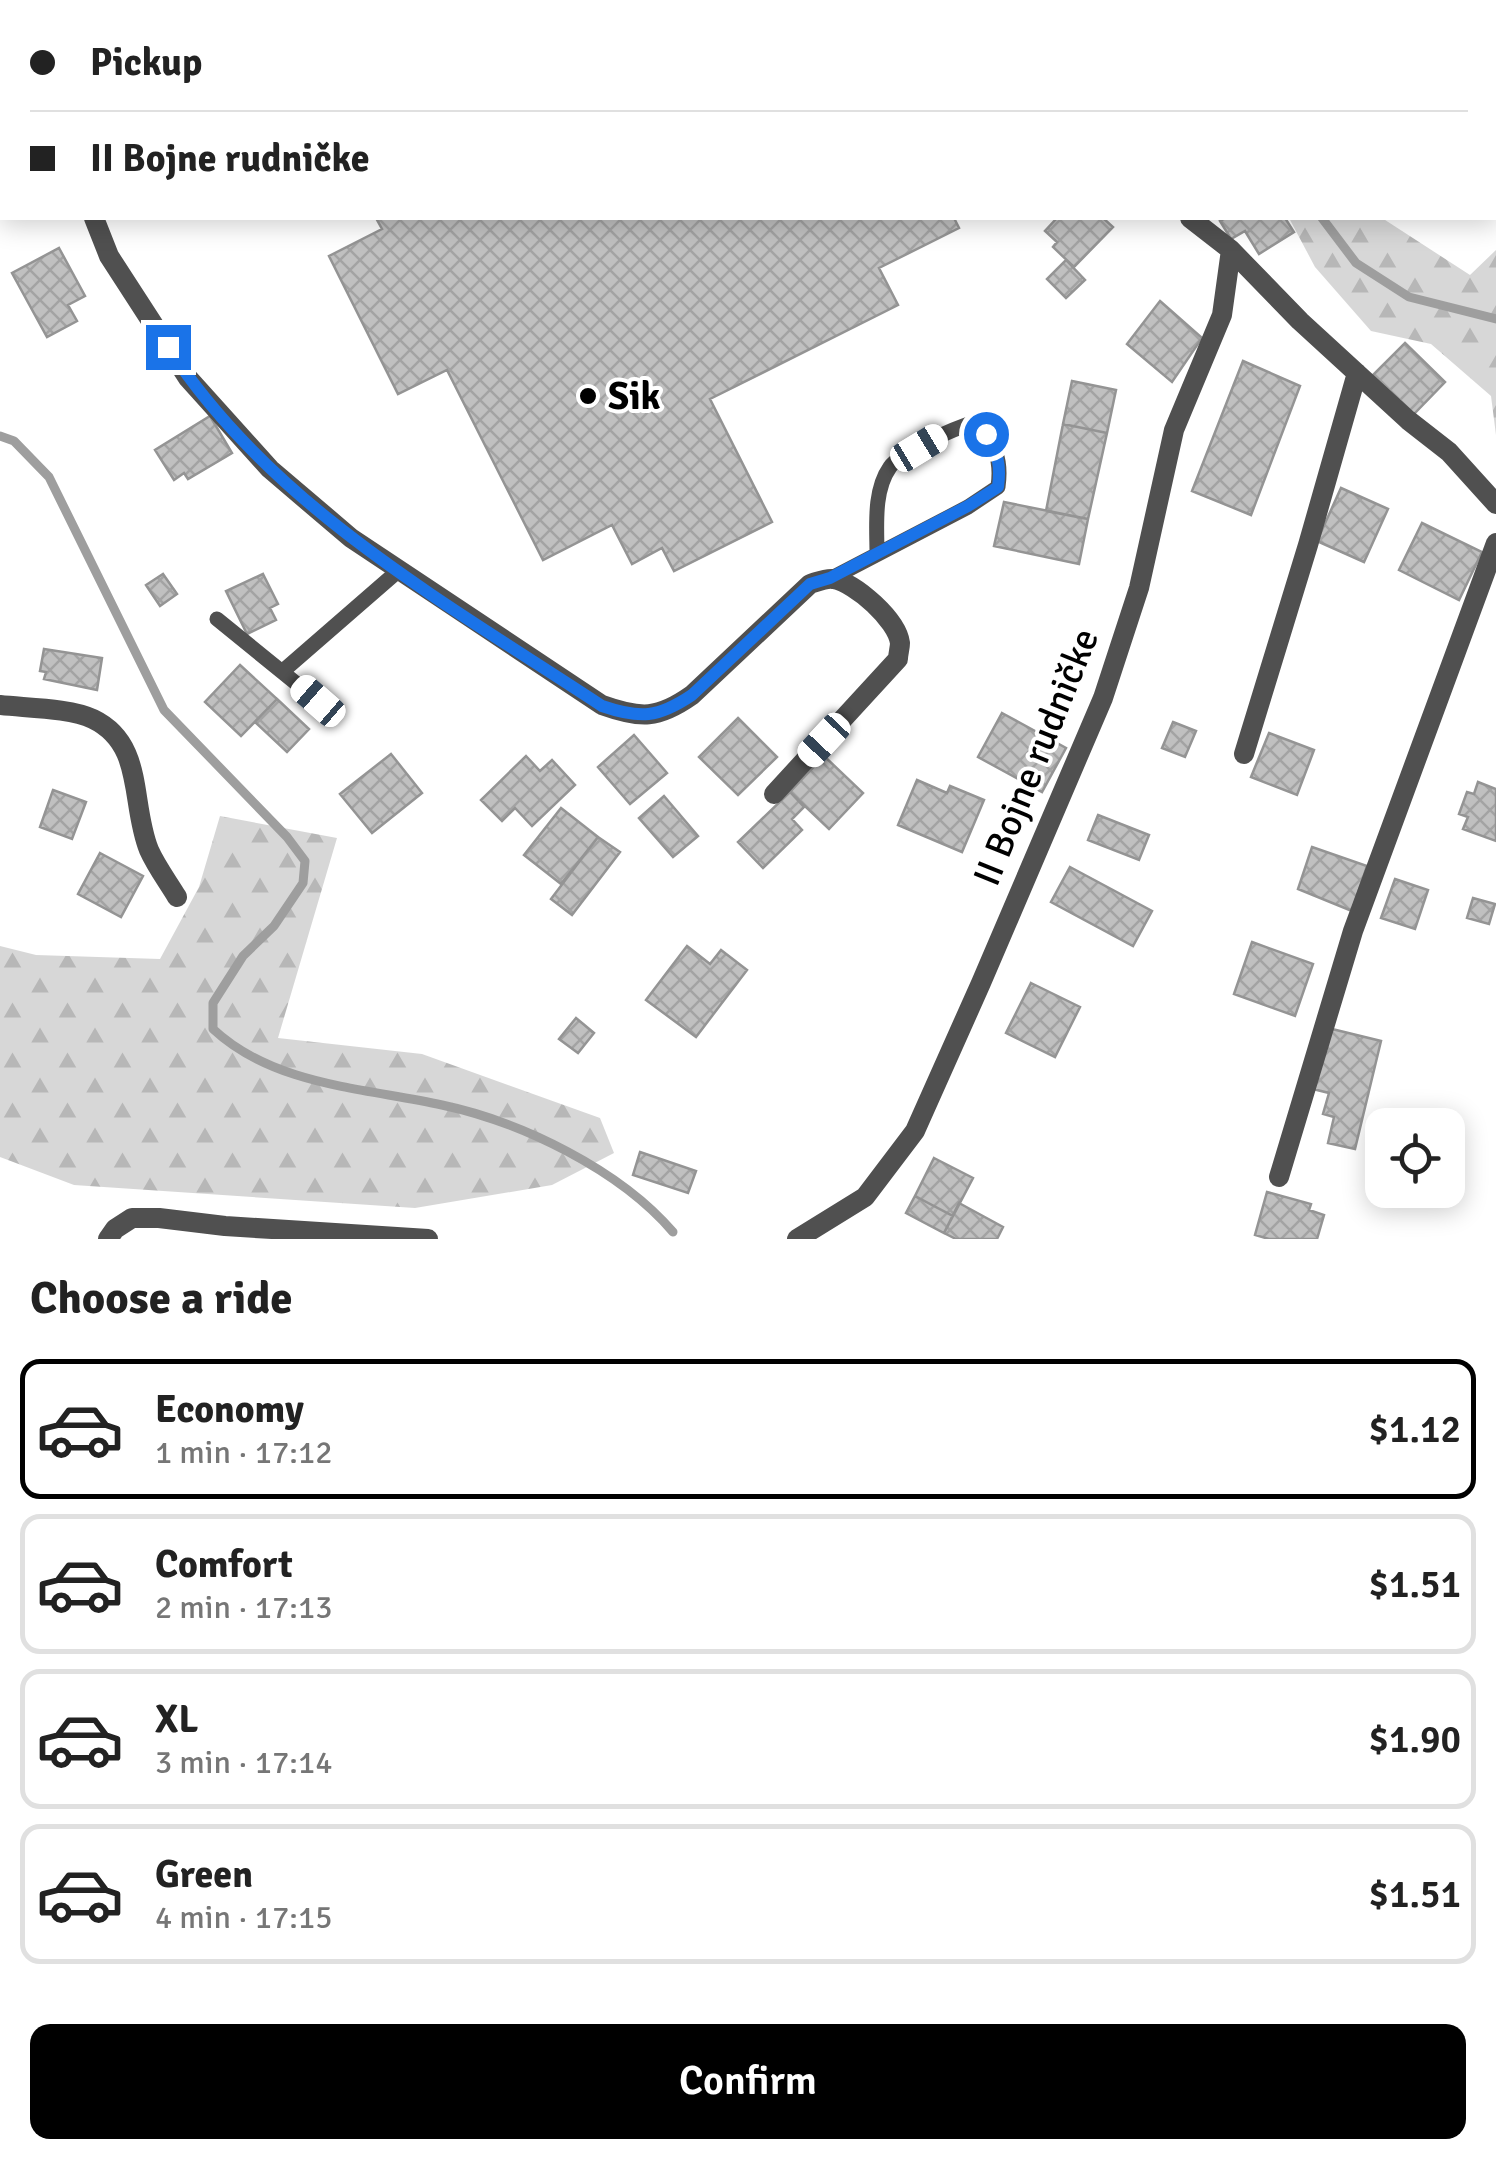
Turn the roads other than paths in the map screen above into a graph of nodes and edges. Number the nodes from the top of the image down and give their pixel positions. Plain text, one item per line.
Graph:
1 (95, 220) edge
2 (1192, 220) edge
3 (1230, 250) junction
4 (1357, 373) junction
5 (1496, 504) edge
6 (1496, 542) edge
7 (877, 554) junction
8 (398, 571) junction
9 (830, 578) junction
10 (217, 619) dead end
11 (282, 671) junction
12 (318, 701) dead end
13 (0, 704) edge
14 (1244, 754) dead end
15 (774, 794) dead end
16 (177, 897) dead end
17 (1280, 1176) dead end
18 (801, 1238) edge
19 (108, 1239) edge
20 (428, 1239) edge

1 - 8 street
2 - 3 street
3 - 4 street
3 - 18 street, II Bojne rudničke
4 - 5 street
4 - 14 street
6 - 17 street
7 - 7 lane
7 - 9 lane
8 - 9 street
8 - 11 lane
9 - 15 street
10 - 11 lane
11 - 12 lane
13 - 16 street
19 - 20 street

